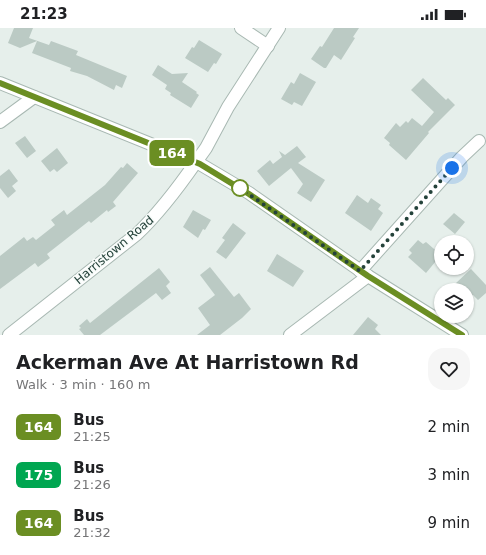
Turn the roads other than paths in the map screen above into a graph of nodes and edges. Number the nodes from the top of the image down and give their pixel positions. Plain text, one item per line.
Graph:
1 (241, 28) edge
2 (279, 28) edge
3 (268, 46) junction
4 (0, 84) edge
5 (34, 97) junction
6 (0, 122) edge
7 (479, 141) dead end
8 (196, 162) junction
9 (364, 274) junction
10 (9, 335) edge
11 (290, 335) edge
12 (462, 335) edge

1 - 3 street
2 - 3 street, Harristown Road
3 - 8 street, Harristown Road
4 - 5 street
5 - 6 street
5 - 8 street
7 - 9 street
8 - 9 street
8 - 10 street, Harristown Road
9 - 11 street
9 - 12 street

